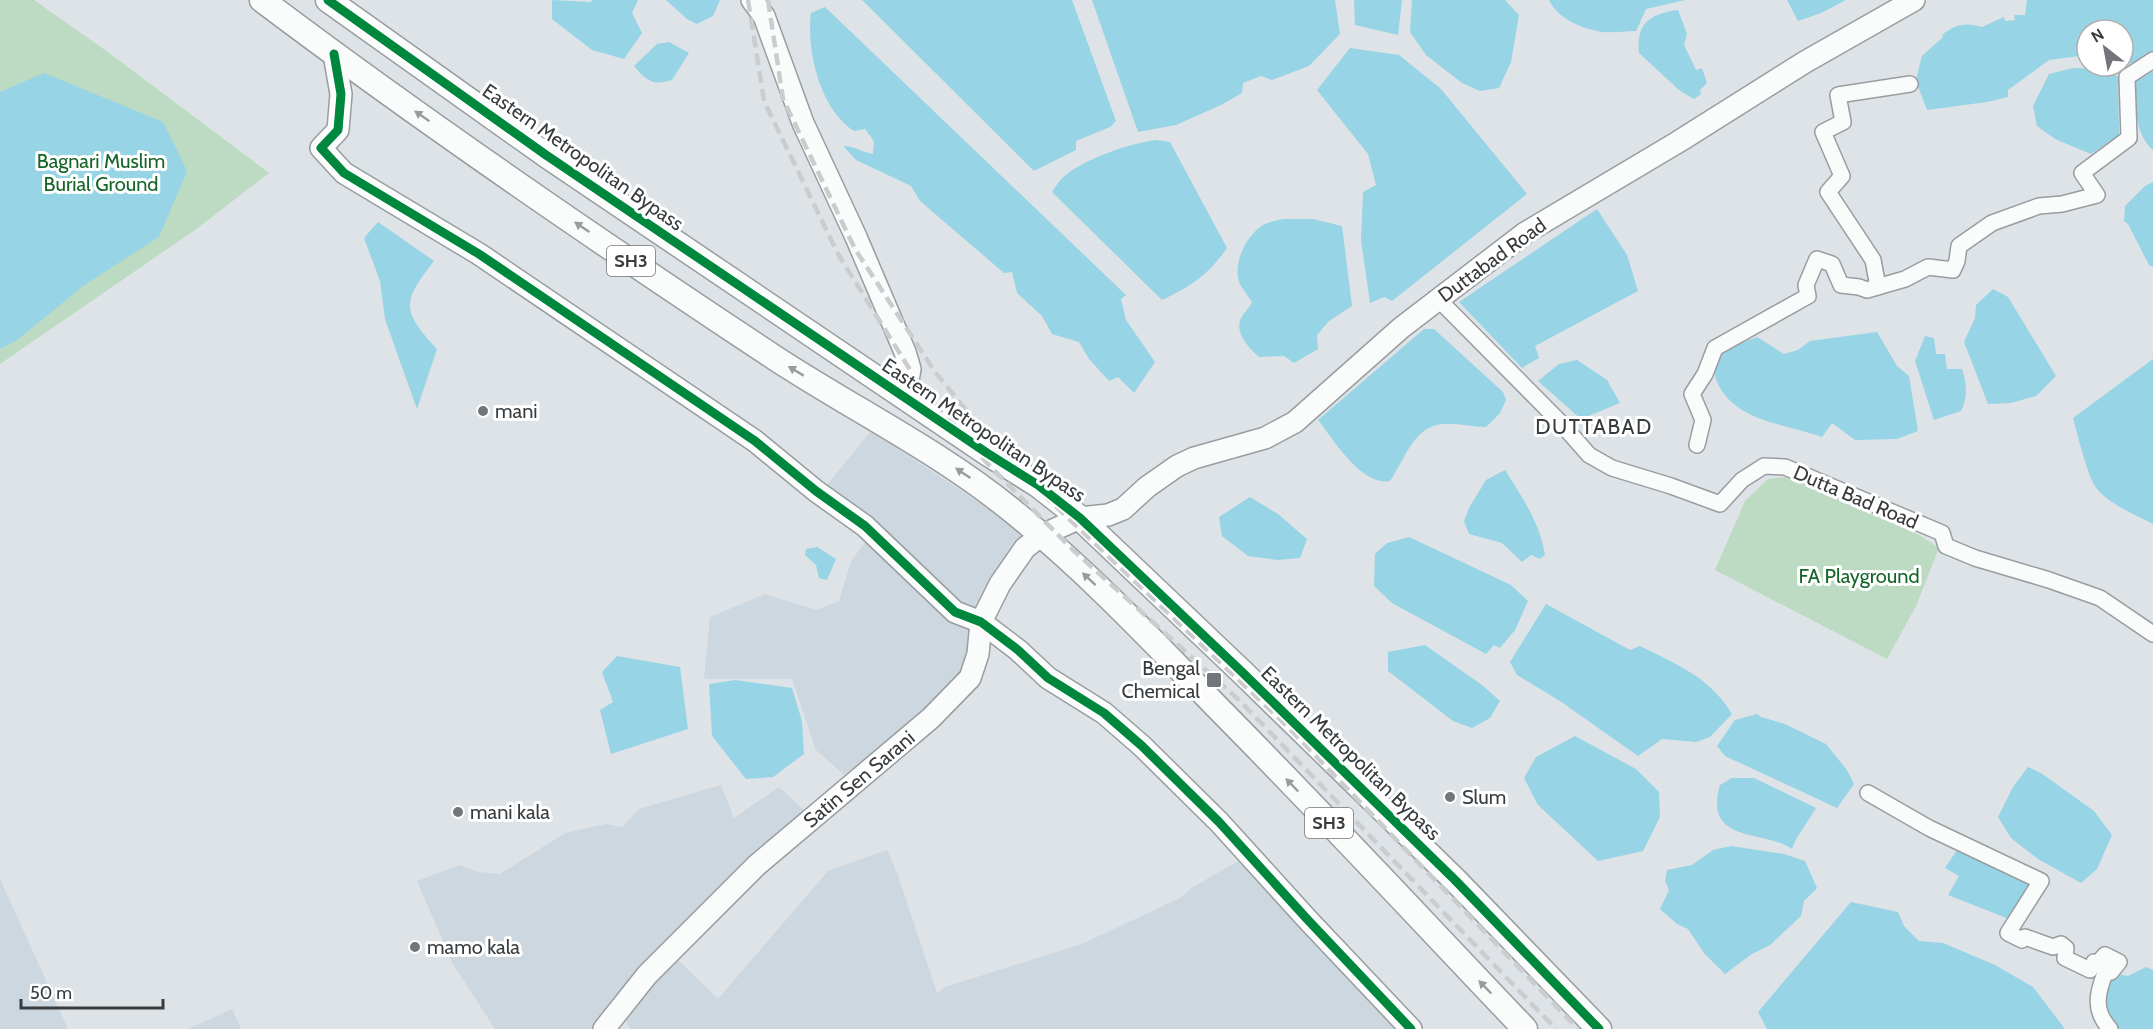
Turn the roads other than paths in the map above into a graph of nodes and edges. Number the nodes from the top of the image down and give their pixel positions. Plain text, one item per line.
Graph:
1 (262, 0) edge
2 (328, 0) edge
3 (1914, 0) edge
4 (760, 5) edge
5 (334, 54) junction
6 (2153, 60) edge
7 (1910, 84) dead end
8 (1878, 287) junction
9 (1438, 299) junction
10 (905, 398) junction
11 (1697, 445) dead end
12 (1080, 518) junction
13 (1042, 535) junction
14 (981, 622) junction
15 (2153, 634) edge
16 (1868, 793) dead end
17 (604, 1029) edge
18 (1410, 1029) edge
19 (1525, 1029) edge
20 (1599, 1029) edge
21 (2110, 1029) edge

1 - 5 main road, SH3
2 - 10 main road, Eastern Metropolitan Bypass / SH3
3 - 9 main road, Duttabad Road
4 - 10 main road
13 -> 5 main road, SH3
5 - 14 main road
6 - 8 street
7 - 8 street
8 - 11 street
9 - 12 main road, Duttabad Road
9 - 15 street, Dutta Bad Road
10 - 12 main road, Eastern Metropolitan Bypass / SH3
12 - 13 main road, Satin Sen Sarani
12 - 20 main road, Eastern Metropolitan Bypass / SH3
13 - 14 main road, Satin Sen Sarani
19 -> 13 main road, SH3
14 - 17 main road, Satin Sen Sarani
14 - 18 main road
16 - 21 street

